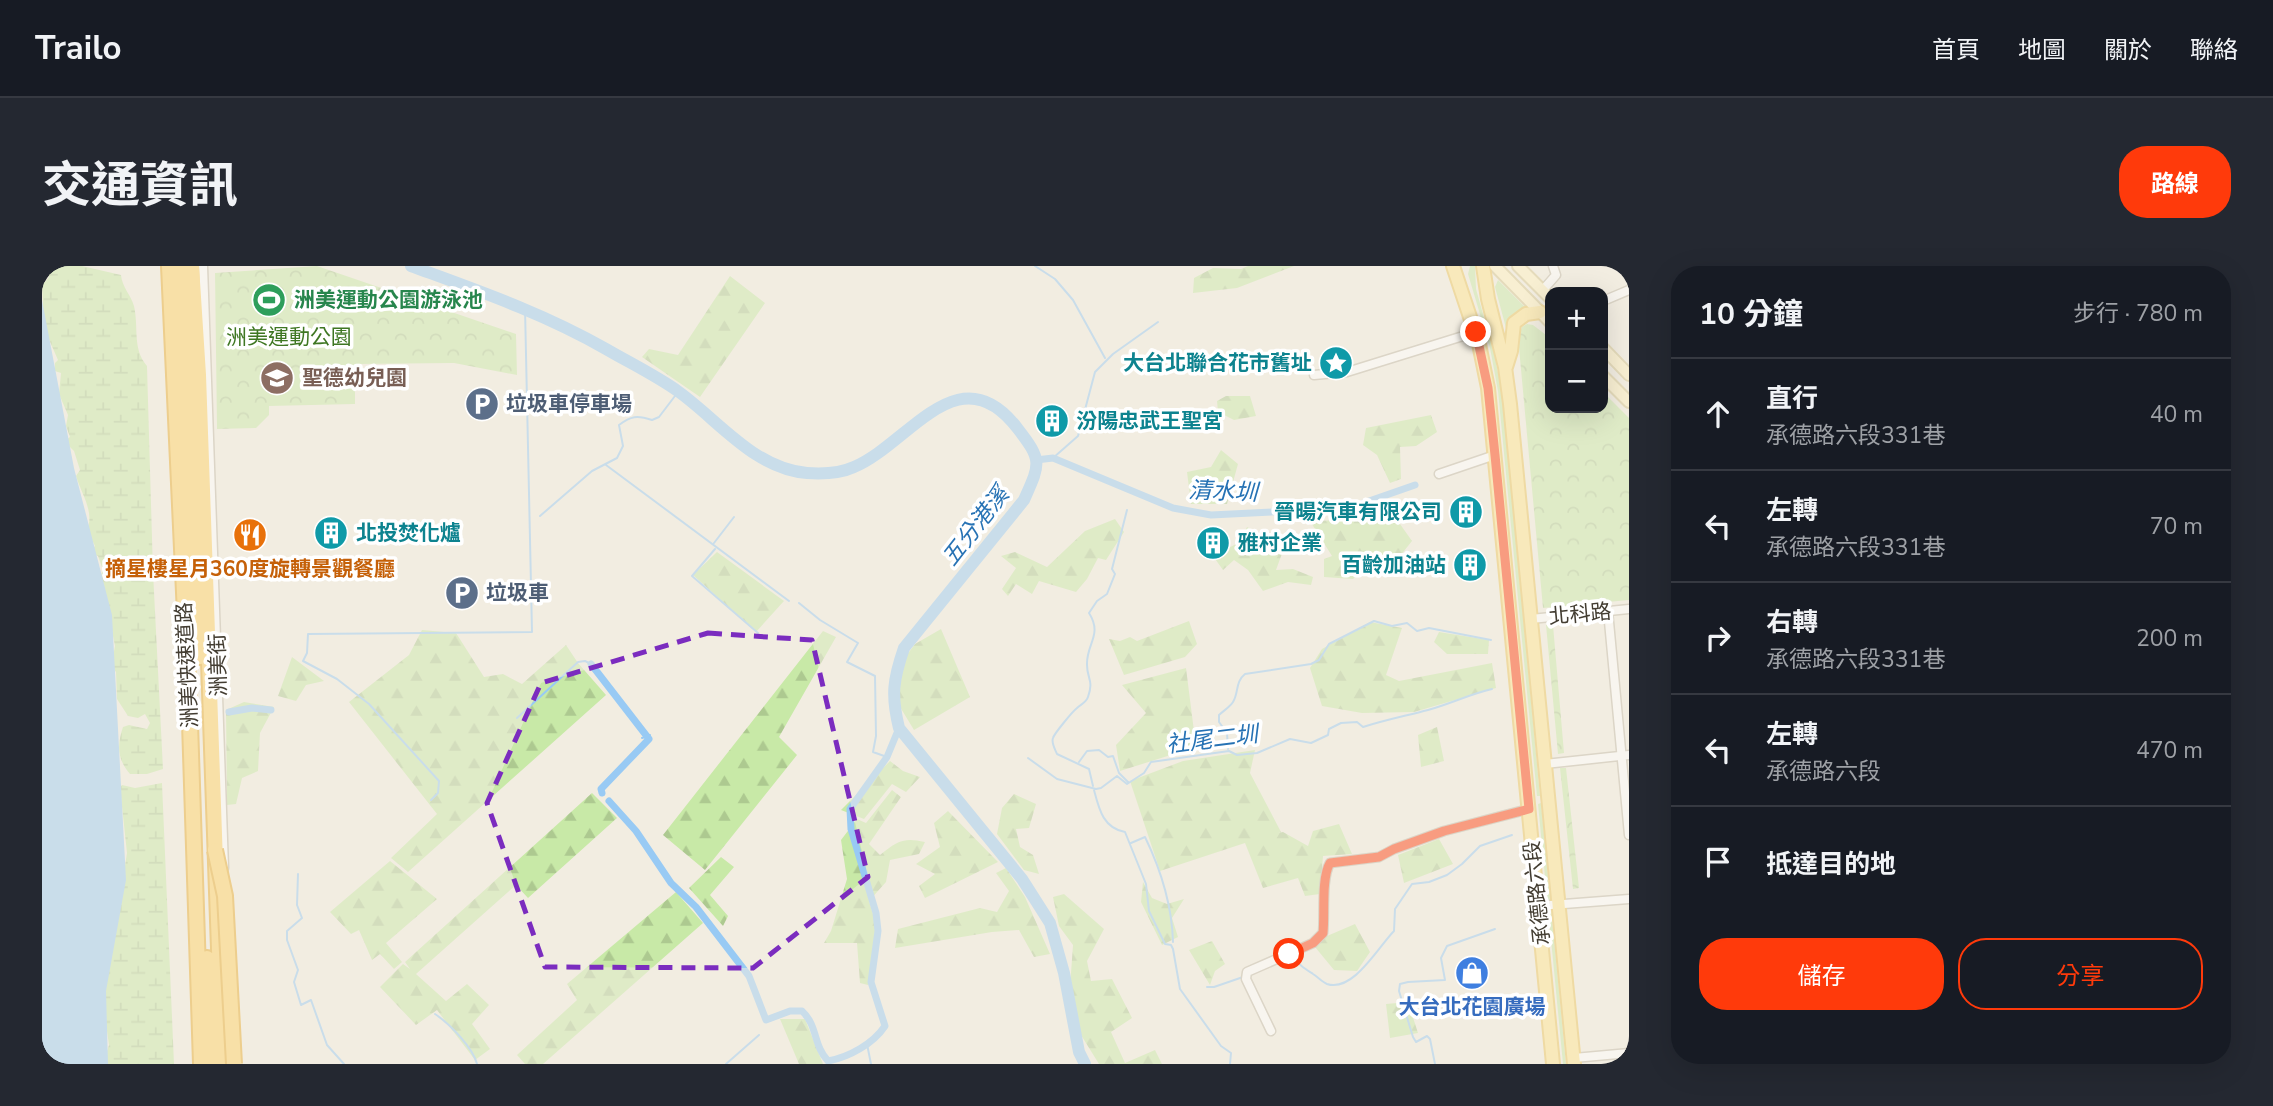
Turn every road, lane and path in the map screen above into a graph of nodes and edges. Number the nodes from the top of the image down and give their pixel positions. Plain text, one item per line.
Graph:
1 (169, 266) edge
2 (180, 266) edge
3 (192, 266) edge
4 (203, 266) edge
5 (1483, 266) edge
6 (1495, 266) edge
7 (1518, 266) edge
8 (1454, 267) edge
9 (1555, 270) edge
10 (1549, 287) edge
11 (1629, 290) edge
12 (1545, 293) edge
13 (1608, 300) edge
14 (1540, 312) junction
15 (1545, 318) edge
16 (1476, 332) junction
17 (1605, 350) edge
18 (1506, 367) junction
19 (1628, 371) edge
20 (1314, 375) dead end
21 (1608, 381) edge
22 (1629, 402) edge
23 (1495, 455) junction
24 (1439, 474) dead end
25 (1629, 609) edge
26 (1608, 611) junction
27 (1531, 619) junction
28 (197, 626) junction
29 (190, 723) junction
30 (212, 752) junction
31 (1625, 756) edge
32 (1545, 764) junction
33 (1529, 809) junction
34 (1629, 835) edge
35 (195, 845) junction
36 (215, 850) junction
37 (1629, 899) edge
38 (1558, 905) junction
39 (1538, 906) junction
40 (1271, 1031) dead end
41 (1629, 1053) edge
42 (1574, 1061) edge
43 (201, 1064) edge
44 (212, 1064) edge
45 (225, 1064) edge
46 (234, 1064) edge
47 (1553, 1064) edge

1 - 29 highway, 洲美快速道路
2 - 28 highway
3 - 30 highway, 洲美快速道路
4 - 45 street, 洲美街
5 - 18 main road, 承德路六段
6 - 14 main road
7 - 12 main road
8 - 16 main road, 承德路六段
9 - 10 street
11 - 13 street
14 - 15 main road
14 - 18 main road
16 - 20 street
16 - 23 main road, 承德路六段
17 - 19 main road
18 - 27 main road, 承德路六段
21 - 22 main road
23 - 24 street
23 - 33 main road, 承德路六段
25 - 26 street, 北科路
26 - 27 street, 北科路
26 - 31 street
27 - 32 main road, 承德路六段
28 - 29 highway
28 - 30 highway
29 - 35 highway, 洲美快速道路
30 - 36 highway, 洲美快速道路
31 - 32 street
31 - 34 street
32 - 38 main road, 承德路六段
33 - 39 main road, 承德路六段
33 - 40 street
35 - 43 highway, 洲美快速道路
35 - 44 highway
36 - 45 highway, 洲美快速道路, bridge
36 - 46 highway, bridge
37 - 38 street
38 - 39 street
38 - 42 main road, 承德路六段
39 - 47 main road, 承德路六段
41 - 42 street

